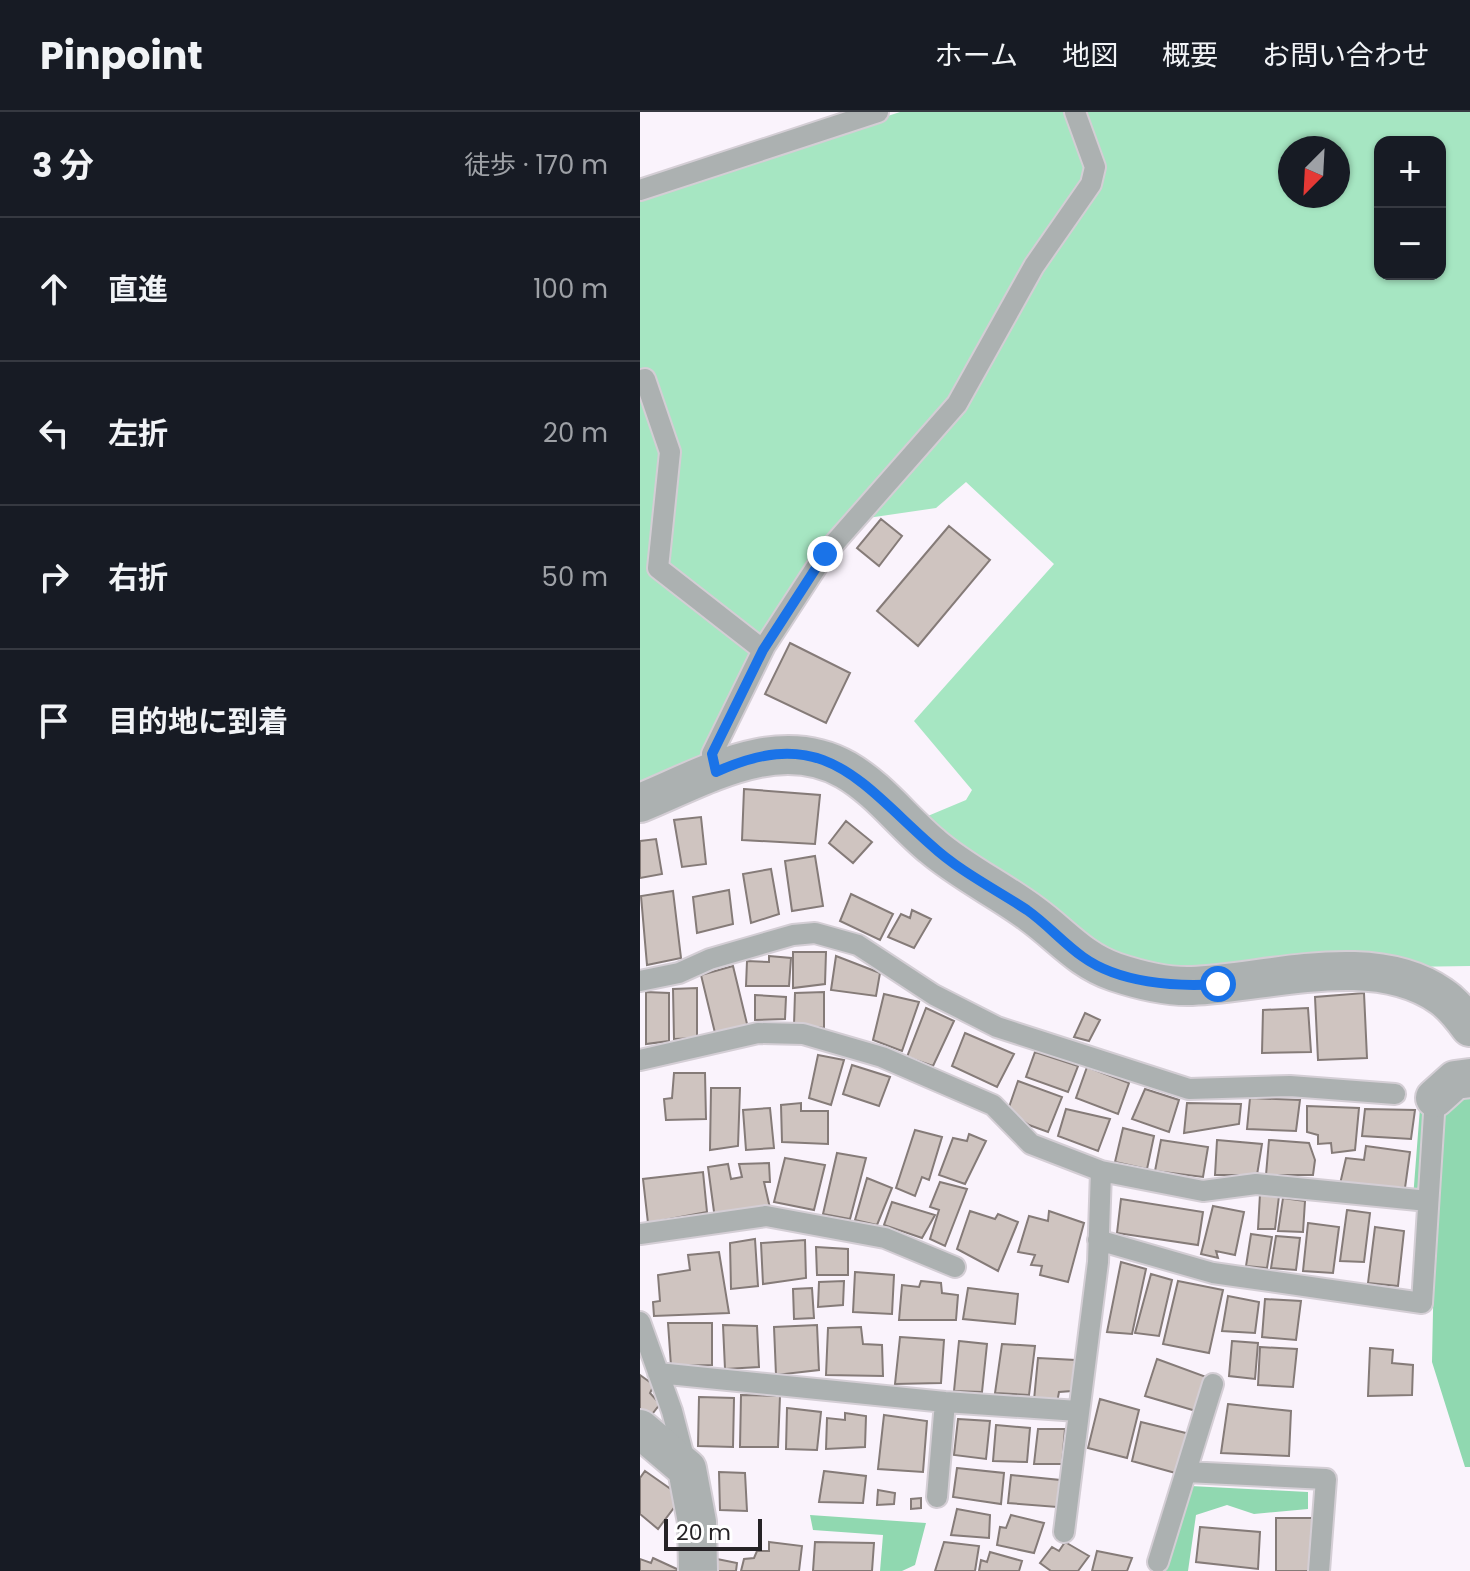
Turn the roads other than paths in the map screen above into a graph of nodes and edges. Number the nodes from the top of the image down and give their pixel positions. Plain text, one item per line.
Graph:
1 (878, 112) edge
2 (1075, 112) edge
3 (640, 190) edge
4 (645, 379) dead end
5 (763, 650) junction
6 (716, 772) junction
7 (640, 803) edge
8 (640, 981) edge
9 (1470, 1027) edge
10 (640, 1060) edge
11 (1470, 1078) edge
12 (1395, 1094) dead end
13 (1435, 1098) joint
14 (1101, 1171) junction
15 (1428, 1201) junction
16 (640, 1234) edge
17 (1098, 1240) junction
18 (955, 1267) dead end
19 (640, 1322) edge
20 (658, 1373) junction
21 (1213, 1384) dead end
22 (945, 1402) junction
23 (1078, 1411) junction
24 (640, 1429) edge
25 (687, 1469) junction
26 (1186, 1472) junction
27 (937, 1497) dead end
28 (1064, 1532) dead end
29 (1158, 1562) dead end
30 (698, 1571) edge
31 (1319, 1571) edge

1 - 3 lane
2 - 5 lane
4 - 5 lane
5 - 6 lane
6 - 7 street
6 - 9 street
8 - 12 lane
10 - 14 lane
11 - 13 street
13 - 15 lane
14 - 15 lane
14 - 17 lane
15 - 17 lane
16 - 18 lane
17 - 23 lane
19 - 20 lane
20 - 22 lane
20 - 25 lane
21 - 26 lane
22 - 23 lane
22 - 27 lane
23 - 28 lane
24 - 25 street
25 - 30 street
26 - 29 lane
26 - 31 lane

